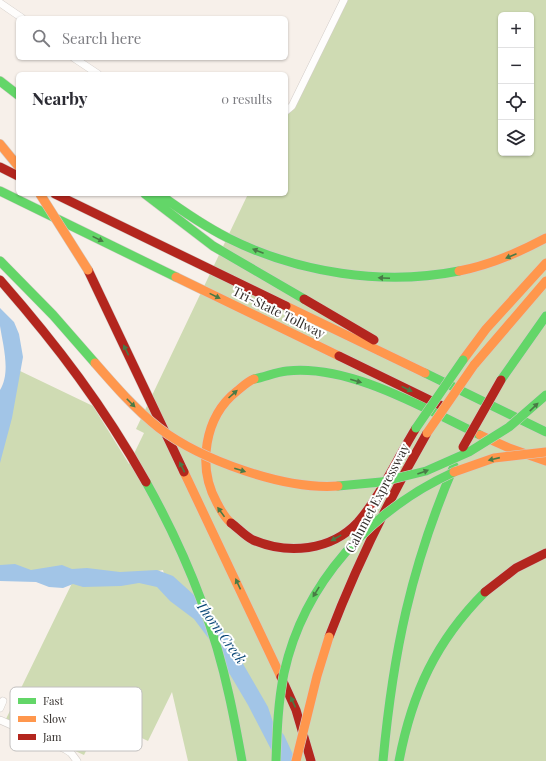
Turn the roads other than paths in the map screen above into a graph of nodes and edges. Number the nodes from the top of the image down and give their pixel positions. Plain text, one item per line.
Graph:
1 (344, 0) edge
2 (0, 3) edge
3 (19, 16) edge
4 (77, 60) edge
5 (95, 72) edge
6 (0, 81) edge
7 (16, 93) edge
8 (289, 109) edge
9 (1, 145) edge
10 (16, 164) edge
11 (0, 167) edge
12 (16, 175) edge
13 (0, 191) edge
14 (41, 196) edge
15 (59, 196) edge
16 (148, 196) edge
17 (162, 196) edge
18 (0, 200) edge
19 (77, 229) junction
20 (546, 238) edge
21 (0, 261) edge
22 (546, 263) edge
23 (0, 280) edge
24 (546, 280) edge
25 (546, 316) edge
26 (424, 373) junction
27 (546, 395) edge
28 (546, 432) edge
29 (546, 452) edge
30 (546, 457) edge
31 (546, 461) edge
32 (546, 553) edge
33 (0, 720) edge
34 (10, 724) edge
35 (68, 751) edge
36 (310, 757) edge
37 (77, 761) edge
38 (242, 761) edge
39 (276, 761) edge
40 (296, 761) edge
41 (383, 761) edge
42 (399, 761) edge

1 - 8 street
2 - 3 street
4 - 5 street
6 - 7 highway
9 - 10 highway
11 - 12 highway
13 - 19 highway, Tri-State Tollway
36 -> 14 highway, bridge
15 - 26 highway, Tri-State Tollway
16 - 26 highway
20 -> 17 highway
18 - 19 highway
19 -> 30 highway, Tri-State Tollway
21 -> 27 highway, bridge
22 -> 31 highway, bridge
23 - 38 highway
24 - 40 highway, Calumet Expressway, bridge
25 - 41 highway, bridge
26 - 28 highway, Tri-State Tollway
29 -> 39 highway, bridge
32 - 42 highway
33 - 34 street
35 - 37 street

